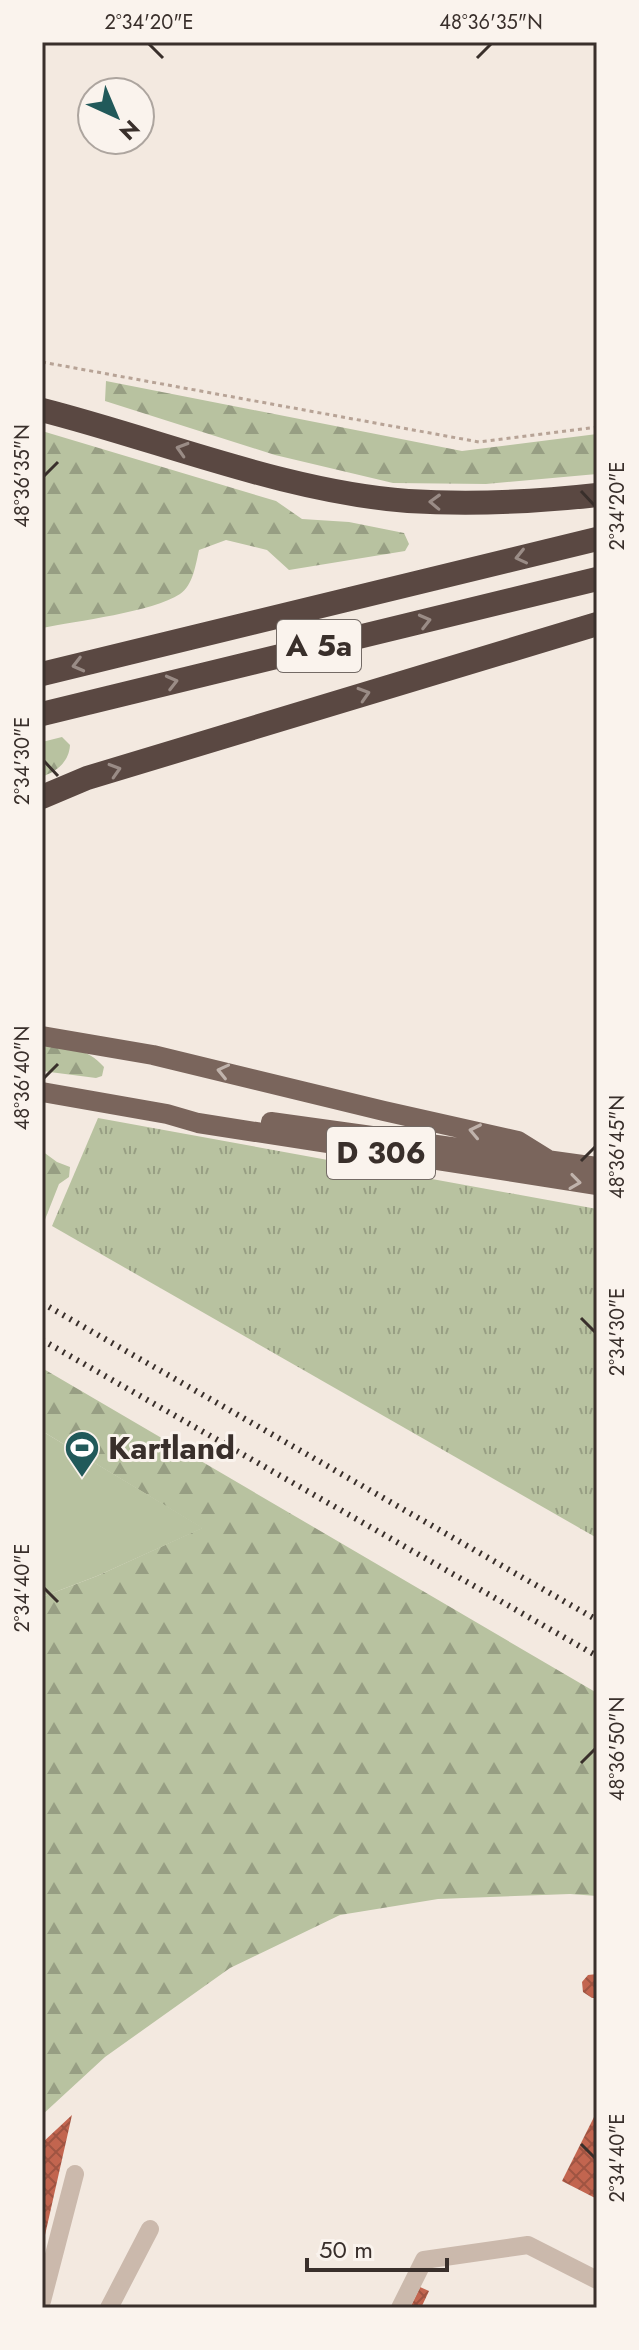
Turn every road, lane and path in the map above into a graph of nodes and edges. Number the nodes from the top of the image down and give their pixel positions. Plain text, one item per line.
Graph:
1 (42, 362) edge
2 (42, 410) edge
3 (597, 427) edge
4 (597, 495) edge
5 (597, 539) edge
6 (597, 579) edge
7 (597, 624) edge
8 (42, 674) edge
9 (42, 714) edge
10 (42, 797) edge
11 (42, 1036) edge
12 (42, 1092) edge
13 (167, 1114) junction
14 (547, 1159) junction
15 (597, 1167) edge
16 (597, 1185) edge
17 (75, 2174) dead end
18 (150, 2229) dead end
19 (597, 2280) edge
20 (42, 2301) edge
21 (109, 2308) edge
22 (400, 2308) edge

1 - 3 path
4 -> 2 highway
5 -> 8 highway, A 5a
9 -> 6 highway, A 5a
10 -> 7 highway
14 -> 11 main road
12 - 13 main road, D 306
13 - 14 main road, D 306
13 -> 16 main road, D 306
14 - 15 main road, D 306
17 - 20 lane
18 - 21 lane
19 - 22 lane

